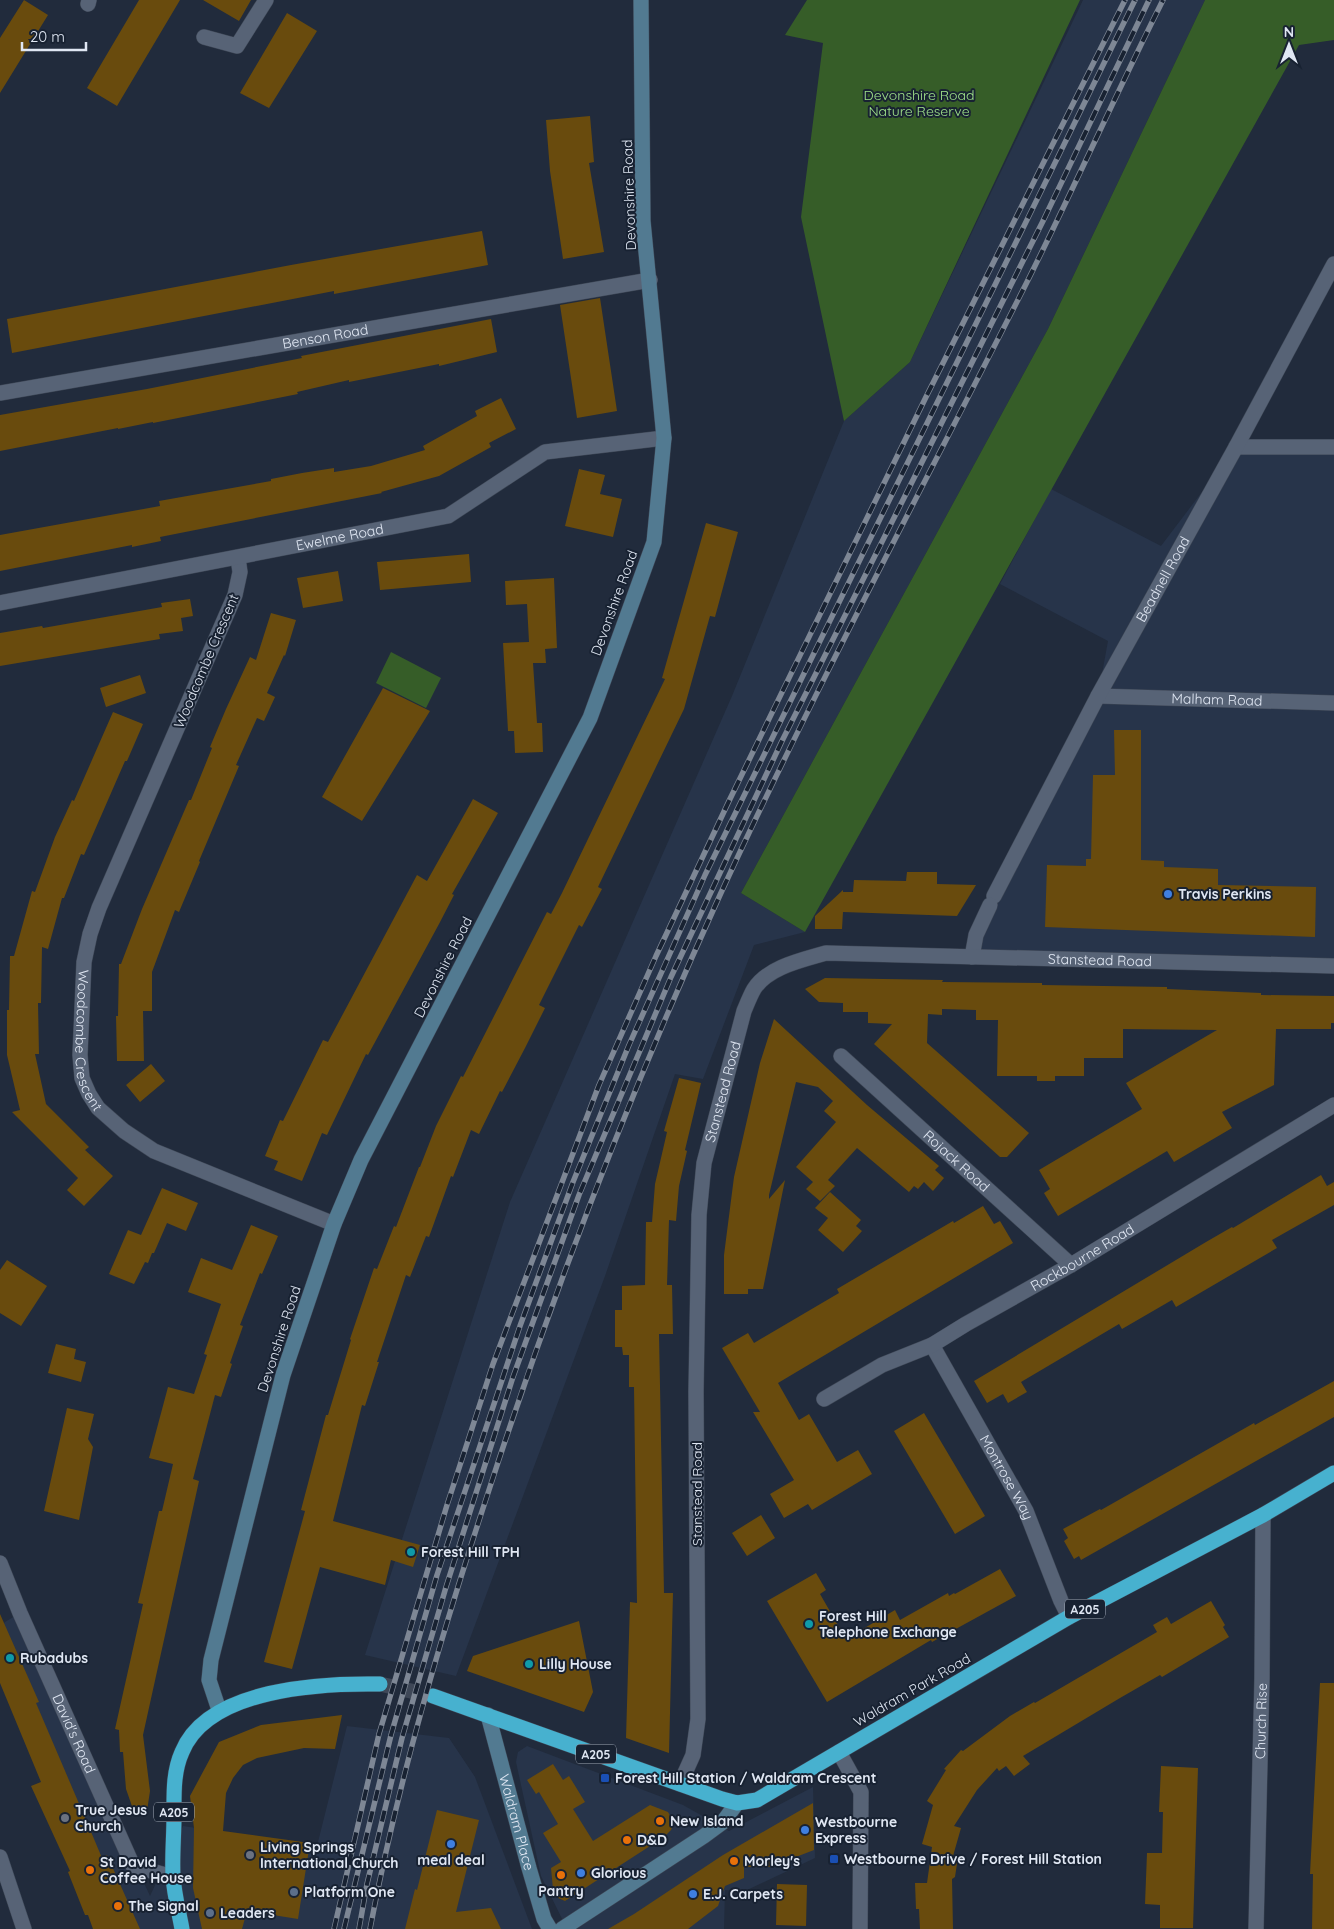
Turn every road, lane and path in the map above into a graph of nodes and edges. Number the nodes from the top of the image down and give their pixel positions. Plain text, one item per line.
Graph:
1 (266, 0) edge
2 (641, 0) edge
3 (204, 37) dead end
4 (1334, 264) edge
5 (650, 280) junction
6 (0, 393) edge
7 (664, 438) junction
8 (1236, 447) junction
9 (1334, 447) edge
10 (238, 558) junction
11 (0, 603) edge
12 (1098, 696) junction
13 (1334, 703) edge
14 (972, 957) junction
15 (1334, 966) edge
16 (842, 1056) dead end
17 (1334, 1105) edge
18 (334, 1224) junction
19 (1072, 1265) junction
20 (932, 1346) junction
21 (824, 1399) dead end
22 (1334, 1473) edge
23 (1263, 1515) junction
24 (0, 1563) edge
25 (1069, 1617) junction
26 (380, 1684) tunnel mouth
27 (433, 1696) tunnel mouth
28 (219, 1710) junction
29 (488, 1715) junction
30 (839, 1752) junction
31 (680, 1784) junction
32 (737, 1803) junction
33 (0, 1857) edge
34 (173, 1877) junction
35 (24, 1929) edge
36 (182, 1929) edge
37 (550, 1929) edge
38 (562, 1929) edge
39 (860, 1929) edge
40 (1256, 1929) edge

1 - 3 street
2 - 5 street, Devonshire Road
4 - 8 street, Beadnell Road
5 - 6 street, Benson Road
5 - 7 street, Devonshire Road
7 - 10 street, Ewelme Road
7 - 18 street, Devonshire Road
8 - 9 street
8 - 12 street, Beadnell Road
10 - 11 street, Ewelme Road
10 - 18 street, Woodcombe Crescent
12 - 13 street, Malham Road
12 - 14 street, Beadnell Road
14 - 15 street, Stanstead Road
14 - 31 street, Stanstead Road
16 - 19 street, Rojack Road
17 - 19 street, Rockbourne Road
18 - 28 street, Devonshire Road
19 - 20 street, Rockbourne Road
20 - 21 street, Rockbourne Road
20 - 25 street, Montrose Way
22 - 23 highway, Waldram Park Road / A205
23 - 25 highway, Waldram Park Road / A205
23 - 40 street, Church Rise
24 - 34 street, David's Road
25 - 30 highway, Waldram Park Road / A205
26 - 28 highway, A205
27 - 29 highway, A205
28 - 34 highway, A205
29 - 31 highway, A205
29 - 37 street, Waldram Place
30 - 32 highway, Waldram Park Road / A205
30 - 39 street
31 - 32 highway, A205
32 - 38 street
33 - 35 street
34 - 36 highway, A205

